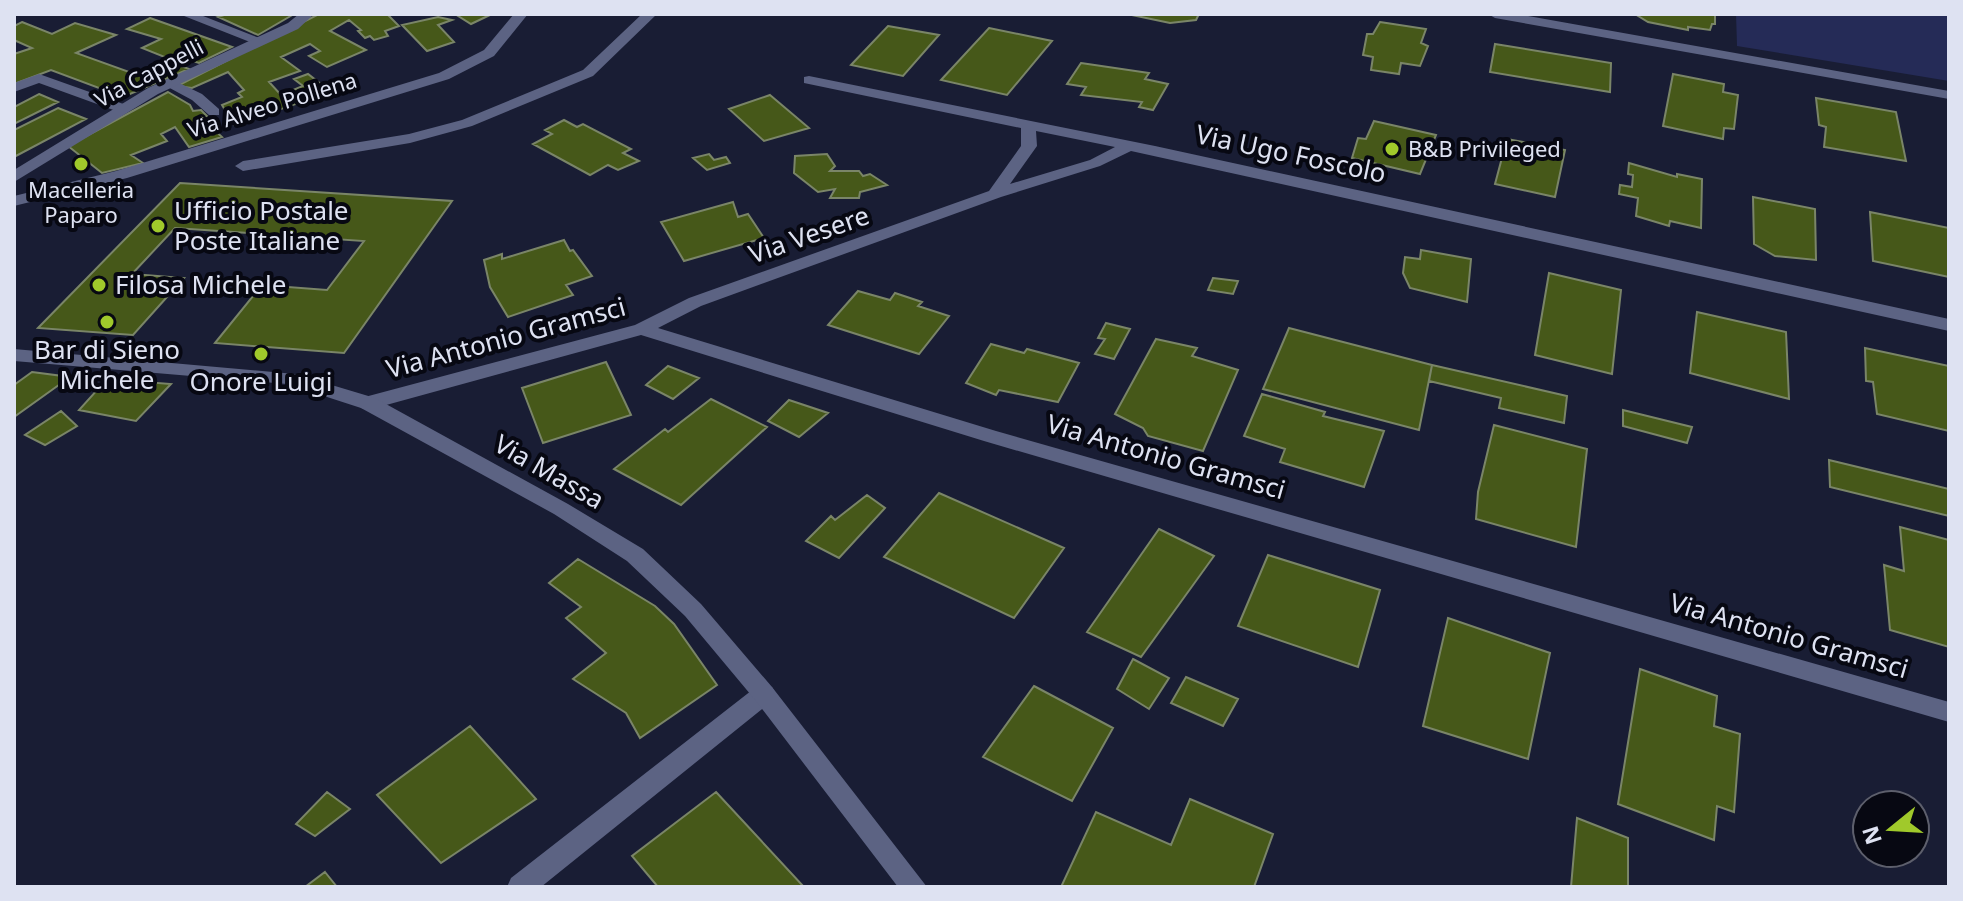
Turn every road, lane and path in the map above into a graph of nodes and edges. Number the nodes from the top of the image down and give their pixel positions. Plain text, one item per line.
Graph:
1 (186, 14) edge
2 (307, 14) edge
3 (521, 14) edge
4 (650, 14) edge
5 (1495, 14) edge
6 (1540, 18) edge
7 (260, 41) junction
8 (809, 80) dead end
9 (171, 83) junction
10 (14, 88) edge
11 (1949, 95) edge
12 (124, 109) junction
13 (214, 112) dead end
14 (1028, 125) junction
15 (1129, 146) junction
16 (243, 166) dead end
17 (14, 177) edge
18 (995, 194) junction
19 (14, 201) edge
20 (1949, 325) edge
21 (641, 329) junction
22 (14, 355) edge
23 (368, 403) junction
24 (764, 694) junction
25 (1949, 712) edge
26 (520, 887) edge
27 (914, 887) edge

1 - 7 street
2 - 7 street, Via Cappelli
3 - 19 street, Via Alveo Pollena
4 - 16 street
5 - 6 street
6 - 11 street
7 - 9 street, Via Cappelli
8 - 14 street, Via Ugo Foscolo
9 - 12 street, Via Cappelli
9 - 13 street
10 - 12 street
12 - 17 street, Via Cappelli
14 - 15 street, Via Ugo Foscolo
14 - 18 street
15 - 18 street, Via Vesere
15 - 20 street, Via Ugo Foscolo
18 - 21 street, Via Vesere
21 - 23 street, Via Antonio Gramsci
21 - 25 street, Via Antonio Gramsci
22 - 23 street, Via Massa
23 - 24 street, Via Massa
24 - 26 street
24 - 27 street, Via Massa

